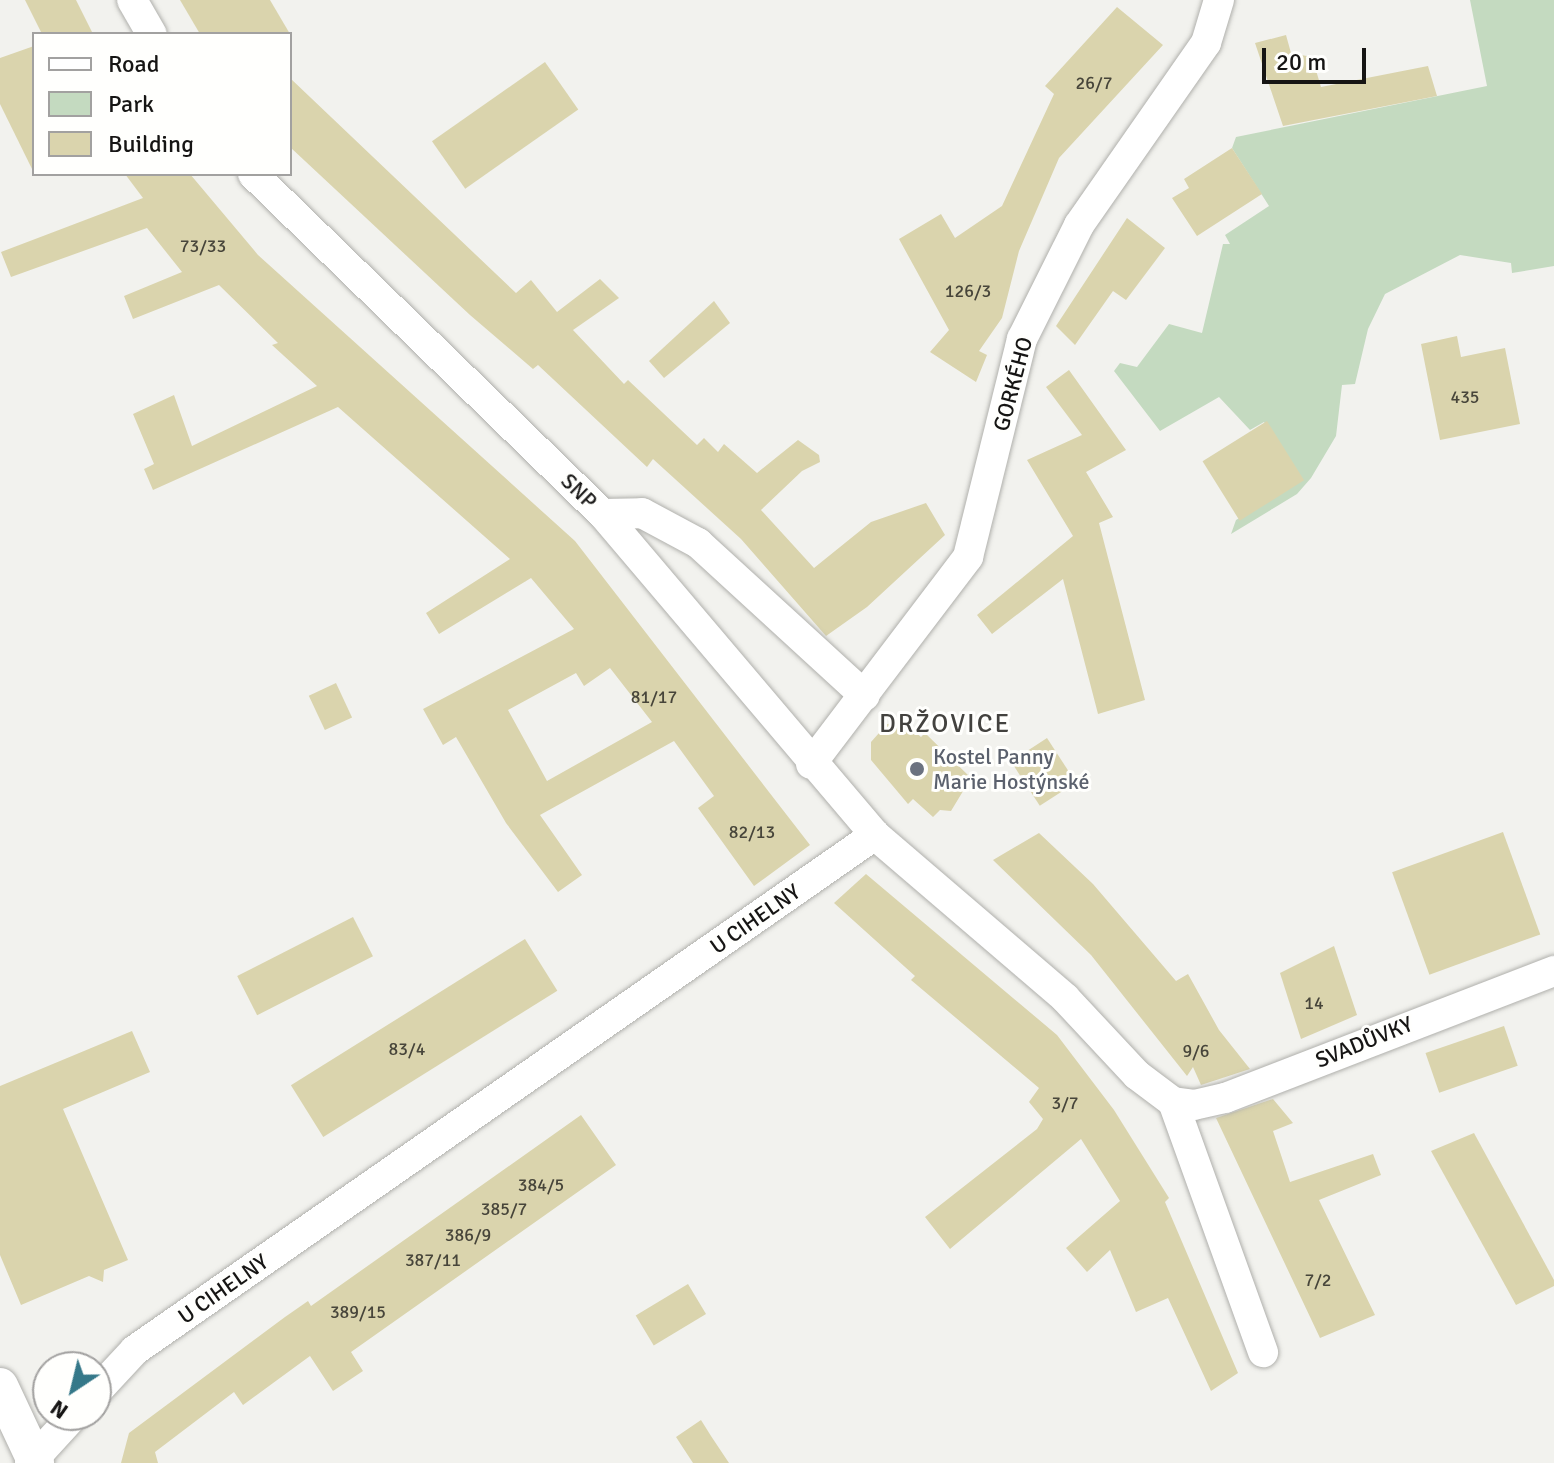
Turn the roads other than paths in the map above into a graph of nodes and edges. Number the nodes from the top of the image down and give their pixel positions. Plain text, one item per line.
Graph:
1 (132, 0) edge
2 (1219, 0) edge
3 (151, 32) edge
4 (255, 176) edge
5 (603, 514) junction
6 (865, 696) junction
7 (811, 764) junction
8 (875, 835) junction
9 (1554, 971) edge
10 (1173, 1102) junction
11 (1263, 1352) dead end
12 (112, 1375) edge
13 (0, 1386) edge
14 (60, 1431) edge
15 (33, 1461) edge

1 - 3 street
2 - 6 street, GORKÉHO
4 - 5 street, SNP
5 - 6 street
5 - 7 street, SNP
6 - 7 street, GORKÉHO
7 - 8 street, SNP
8 - 10 street
8 - 12 street, U CIHELNY
9 - 10 street, SVADŮVKY
10 - 11 street
13 - 15 street
14 - 15 street

